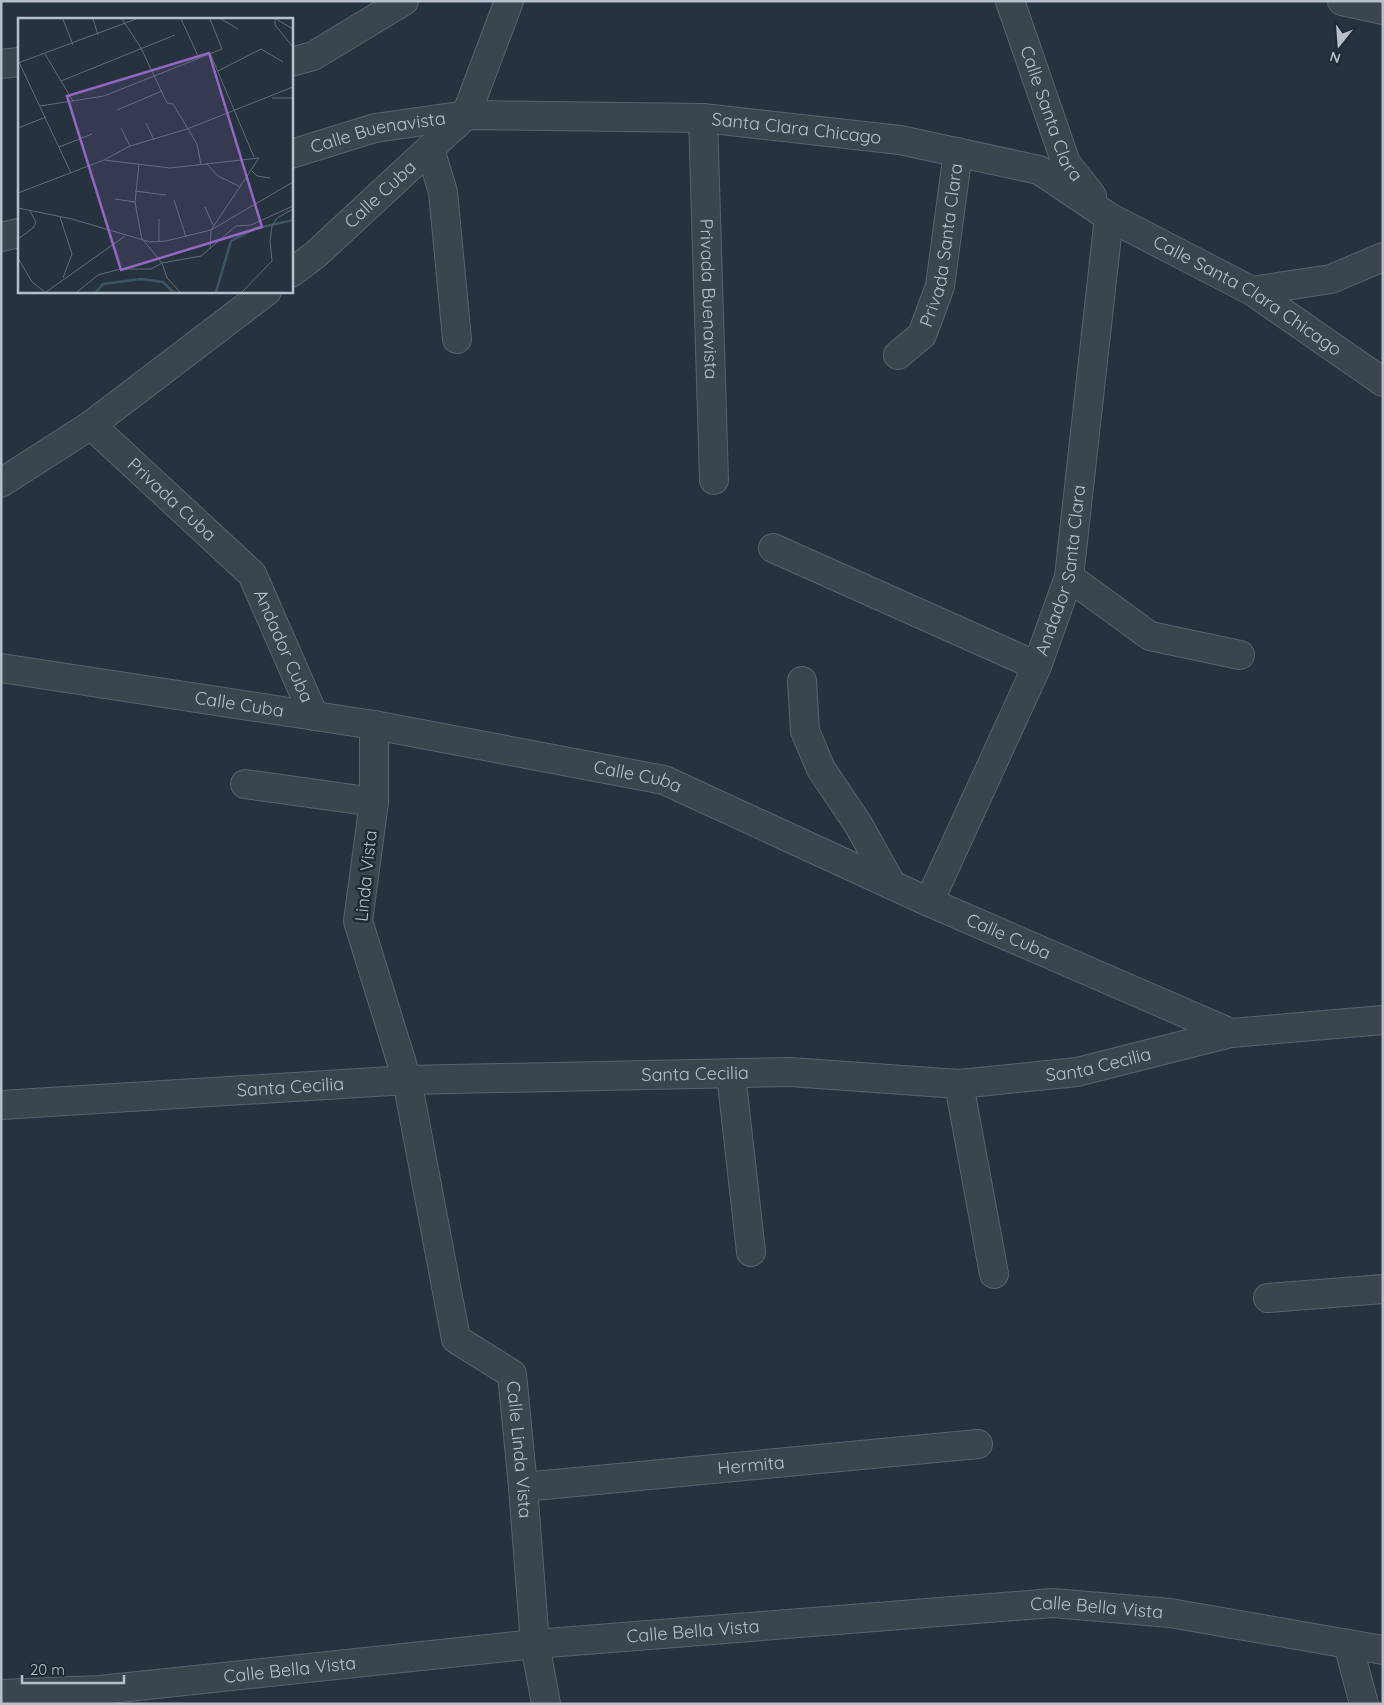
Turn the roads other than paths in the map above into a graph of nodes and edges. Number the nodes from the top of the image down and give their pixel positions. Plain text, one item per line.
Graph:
1 (404, 1) edge
2 (509, 1) edge
3 (1010, 1) edge
4 (1342, 1) edge
5 (1383, 10) edge
6 (18, 62) edge
7 (292, 62) edge
8 (1, 64) edge
9 (466, 115) junction
10 (702, 118) junction
11 (430, 149) junction
12 (958, 152) junction
13 (292, 154) edge
14 (1109, 217) junction
15 (18, 233) edge
16 (1, 237) edge
17 (1383, 257) edge
18 (292, 272) edge
19 (1252, 291) junction
20 (266, 292) edge
21 (457, 339) dead end
22 (898, 355) dead end
23 (1383, 382) edge
24 (91, 425) junction
25 (714, 480) dead end
26 (1, 483) edge
27 (773, 548) dead end
28 (252, 574) joint
29 (1069, 577) junction
30 (1240, 655) dead end
31 (1037, 666) junction
32 (1, 668) edge
33 (802, 681) dead end
34 (314, 716) junction
35 (374, 725) junction
36 (244, 784) dead end
37 (374, 802) junction
38 (892, 885) junction
39 (929, 902) junction
40 (1383, 1020) edge
41 (1231, 1033) junction
42 (731, 1074) junction
43 (407, 1080) junction
44 (959, 1084) junction
45 (1, 1105) edge
46 (751, 1252) dead end
47 (994, 1274) dead end
48 (1383, 1289) edge
49 (1268, 1298) dead end
50 (978, 1444) dead end
51 (523, 1487) junction
52 (534, 1644) junction
53 (1348, 1644) junction
54 (1383, 1650) edge
55 (1, 1694) edge
56 (100, 1697) edge
57 (546, 1704) edge
58 (1364, 1704) edge

1 - 7 street
2 - 9 street
3 - 14 street, Calle Santa Clara
4 - 5 street
6 - 8 street
9 - 10 street, Santa Clara Chicago
9 - 11 street, Calle Cuba
9 - 13 street, Calle Buenavista
10 - 12 street, Santa Clara Chicago
10 - 25 street, Privada Buenavista
11 - 18 street, Calle Cuba
11 - 21 street
12 - 14 street, Santa Clara Chicago
12 - 22 street, Privada Santa Clara
14 - 19 street, Calle Santa Clara Chicago
14 - 29 street, Andador Santa Clara
15 - 16 street
17 - 19 street
19 - 23 street, Calle Santa Clara Chicago
20 - 24 street
24 - 26 street
24 - 28 street, Privada Cuba
27 - 31 street
28 - 34 street, Andador Cuba
29 - 30 street
29 - 31 street, Andador Santa Clara
31 - 39 street, Andador Santa Clara
32 - 34 street, Calle Cuba
33 - 38 street
34 - 35 street, Calle Cuba
35 - 37 street, Linda Vista
35 - 38 street, Calle Cuba
36 - 37 street
37 - 43 street, Linda Vista
38 - 39 street, Calle Cuba
39 - 41 street, Calle Cuba
40 - 41 street, Santa Cecilia
41 - 44 street, Santa Cecilia
42 - 43 street, Santa Cecilia
42 - 44 street, Santa Cecilia
42 - 46 street
43 - 45 street, Santa Cecilia
43 - 51 street, Calle Linda Vista
44 - 47 street
48 - 49 street
50 - 51 street, Hermita
51 - 52 street, Calle Linda Vista
52 - 53 street, Calle Bella Vista
52 - 56 street, Calle Bella Vista
52 - 57 street, Calle Linda Vista
53 - 54 street, Calle Bella Vista
53 - 58 street
55 - 56 street, Calle Bella Vista

